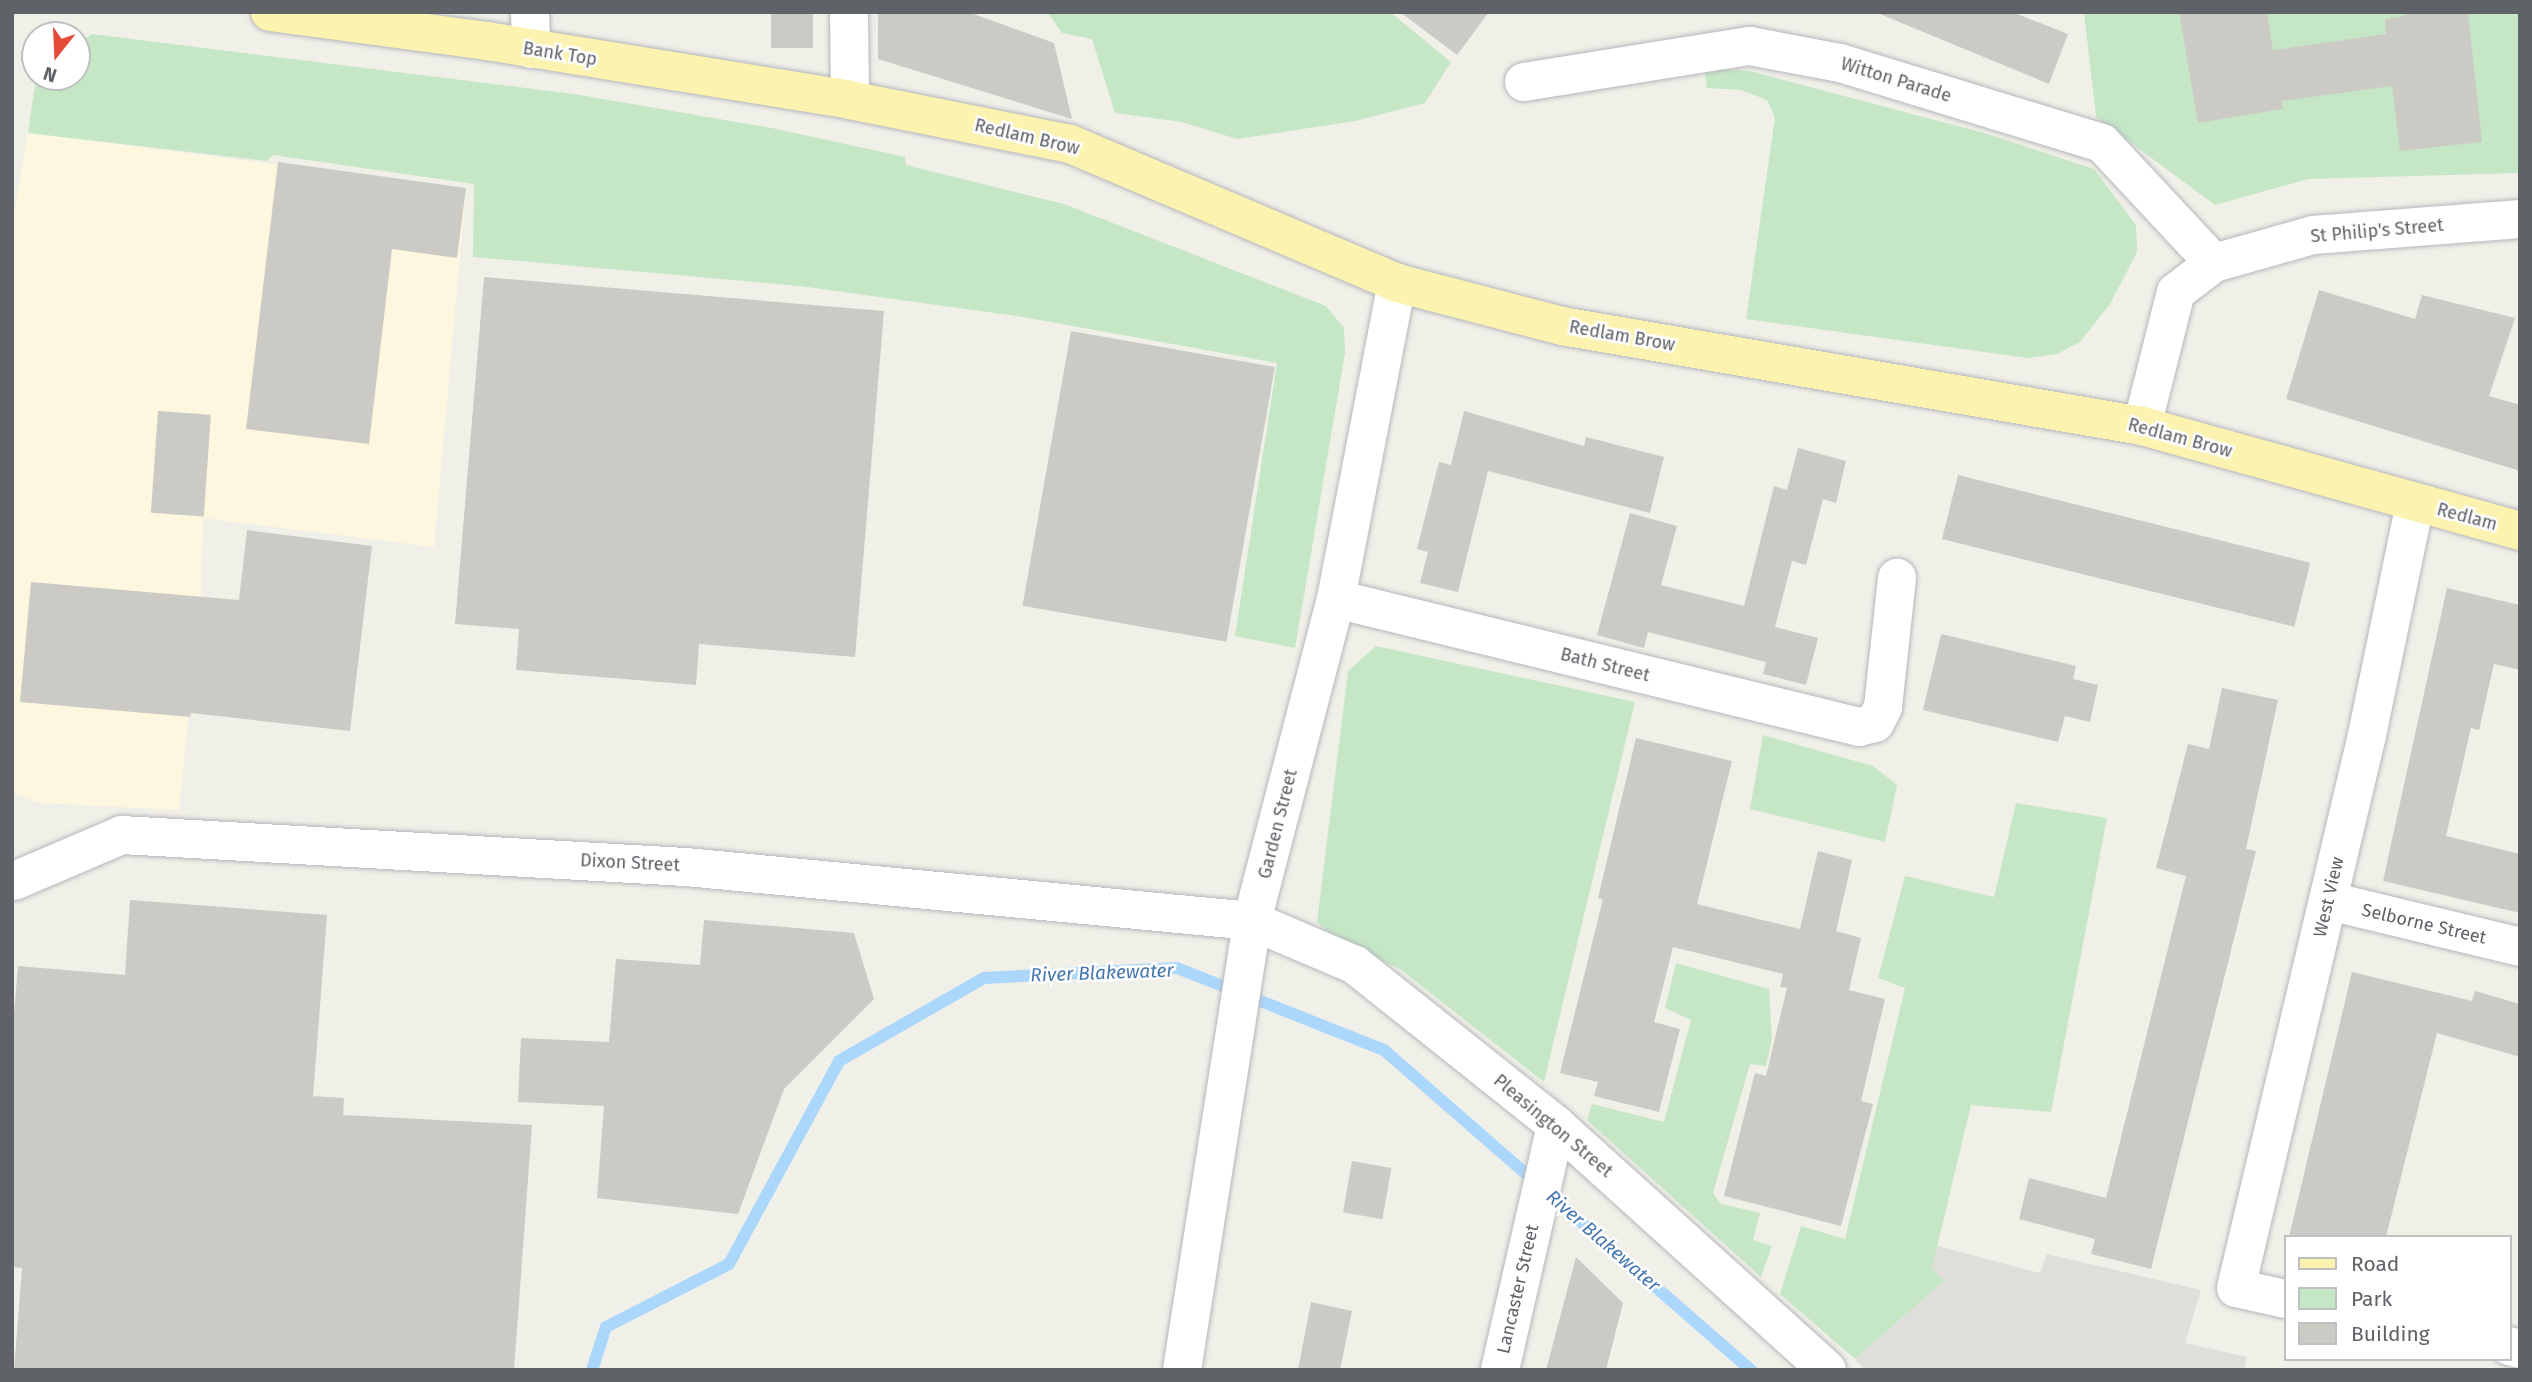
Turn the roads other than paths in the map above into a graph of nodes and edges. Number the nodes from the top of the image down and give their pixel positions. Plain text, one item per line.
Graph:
1 (270, 12) edge
2 (849, 12) edge
3 (530, 31) edge
4 (1524, 82) dead end
5 (850, 100) junction
6 (2520, 219) edge
7 (2214, 263) junction
8 (1397, 283) junction
9 (2142, 426) junction
10 (2415, 503) junction
11 (2520, 531) edge
12 (1897, 578) dead end
13 (1336, 599) junction
14 (13, 881) edge
15 (2329, 901) junction
16 (1252, 921) junction
17 (2520, 947) edge
18 (1556, 1125) junction
19 (2284, 1298) edge
20 (1182, 1370) edge
21 (1500, 1370) edge
22 (1827, 1370) edge

1 - 3 main road, Bank Top
2 - 5 street
3 - 5 main road, Bank Top
4 - 7 street, Witton Parade
5 - 8 main road, Redlam Brow
6 - 7 street, St Philip's Street
7 - 9 street, St Philip's Street
8 - 9 main road, Redlam Brow
8 - 13 street, Garden Street
9 - 10 main road, Redlam Brow
10 - 11 main road, Redlam
10 - 15 street, West View
12 - 13 street, Bath Street
13 - 16 street, Garden Street
14 - 16 street, Dixon Street
15 - 17 street, Selborne Street
15 - 19 street, West View
16 - 18 street, Pleasington Street
16 - 20 street, Garden Street
18 - 21 street, Lancaster Street
18 - 22 street, Pleasington Street

